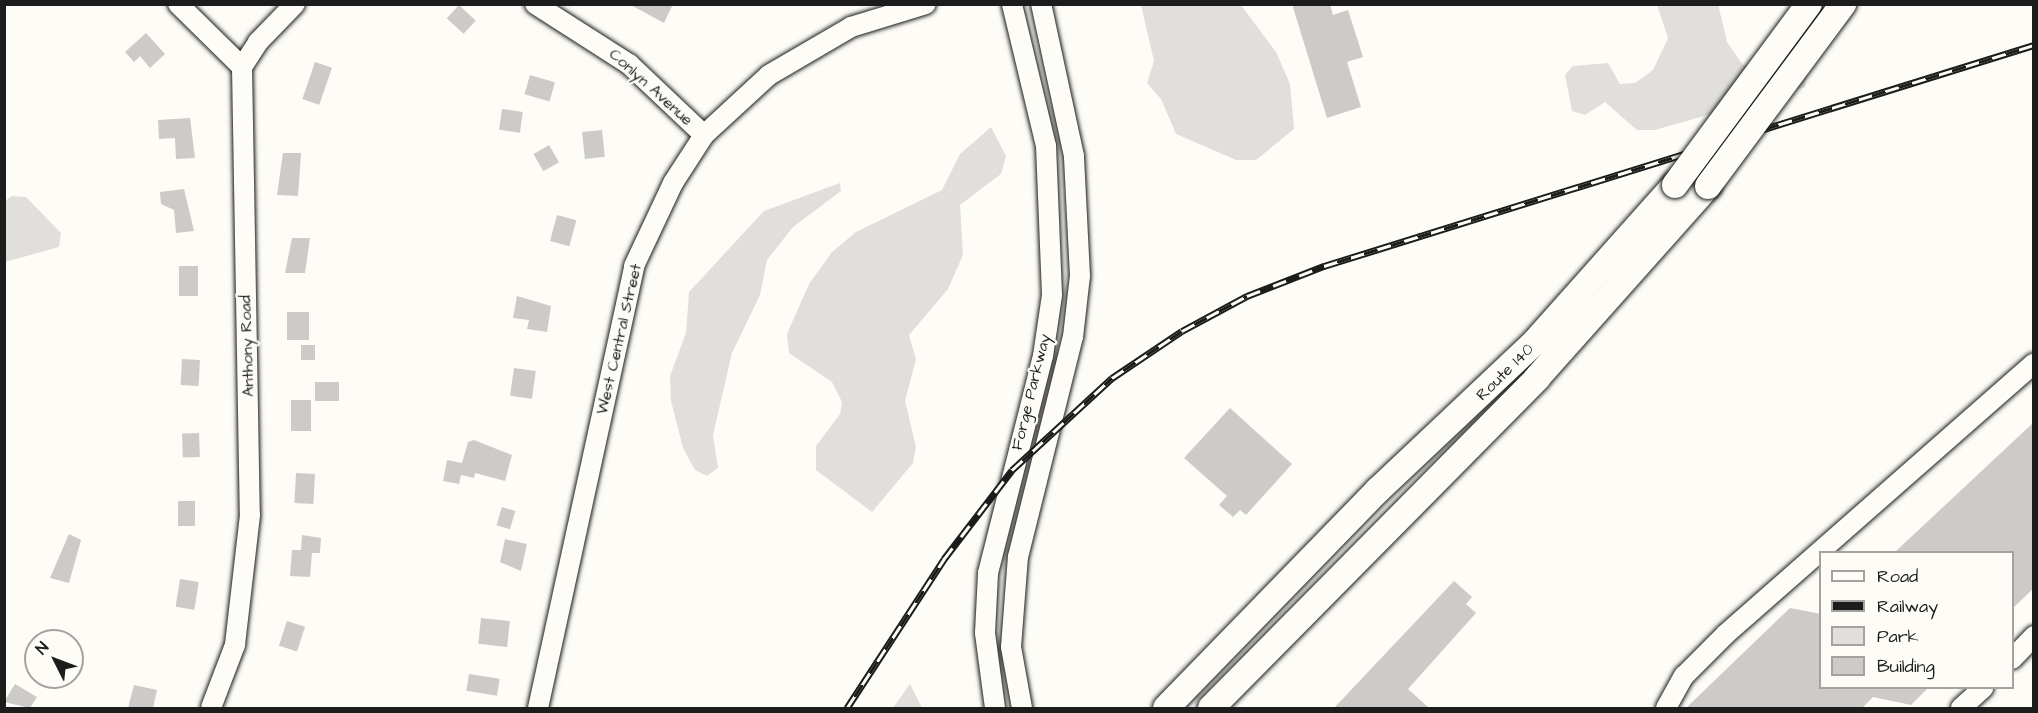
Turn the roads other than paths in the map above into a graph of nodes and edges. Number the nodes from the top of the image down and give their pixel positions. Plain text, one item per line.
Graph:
1 (178, 4) edge
2 (295, 4) edge
3 (535, 4) edge
4 (926, 4) edge
5 (1012, 4) edge
6 (1041, 4) edge
7 (1809, 4) edge
8 (1844, 4) edge
9 (242, 67) junction
10 (704, 135) junction
11 (2034, 363) edge
12 (1820, 551) edge
13 (1819, 552) edge
14 (2034, 636) edge
15 (2014, 658) edge
16 (1981, 689) edge
17 (211, 708) edge
18 (538, 708) edge
19 (994, 708) edge
20 (1022, 708) edge
21 (1166, 708) edge
22 (1211, 708) edge
23 (1666, 708) edge
24 (1960, 708) edge

1 - 9 street
2 - 9 street
3 - 10 street, Conlyn Avenue
4 - 10 street, West Central Street
5 - 19 street, Forge Parkway
6 - 20 street, Forge Parkway
7 - 21 main road, Route 140, bridge
8 - 22 main road, Route 140, bridge
9 - 17 street, Anthony Road
10 - 18 street, West Central Street
11 - 12 street
13 - 23 street
14 - 15 street
16 - 24 street

